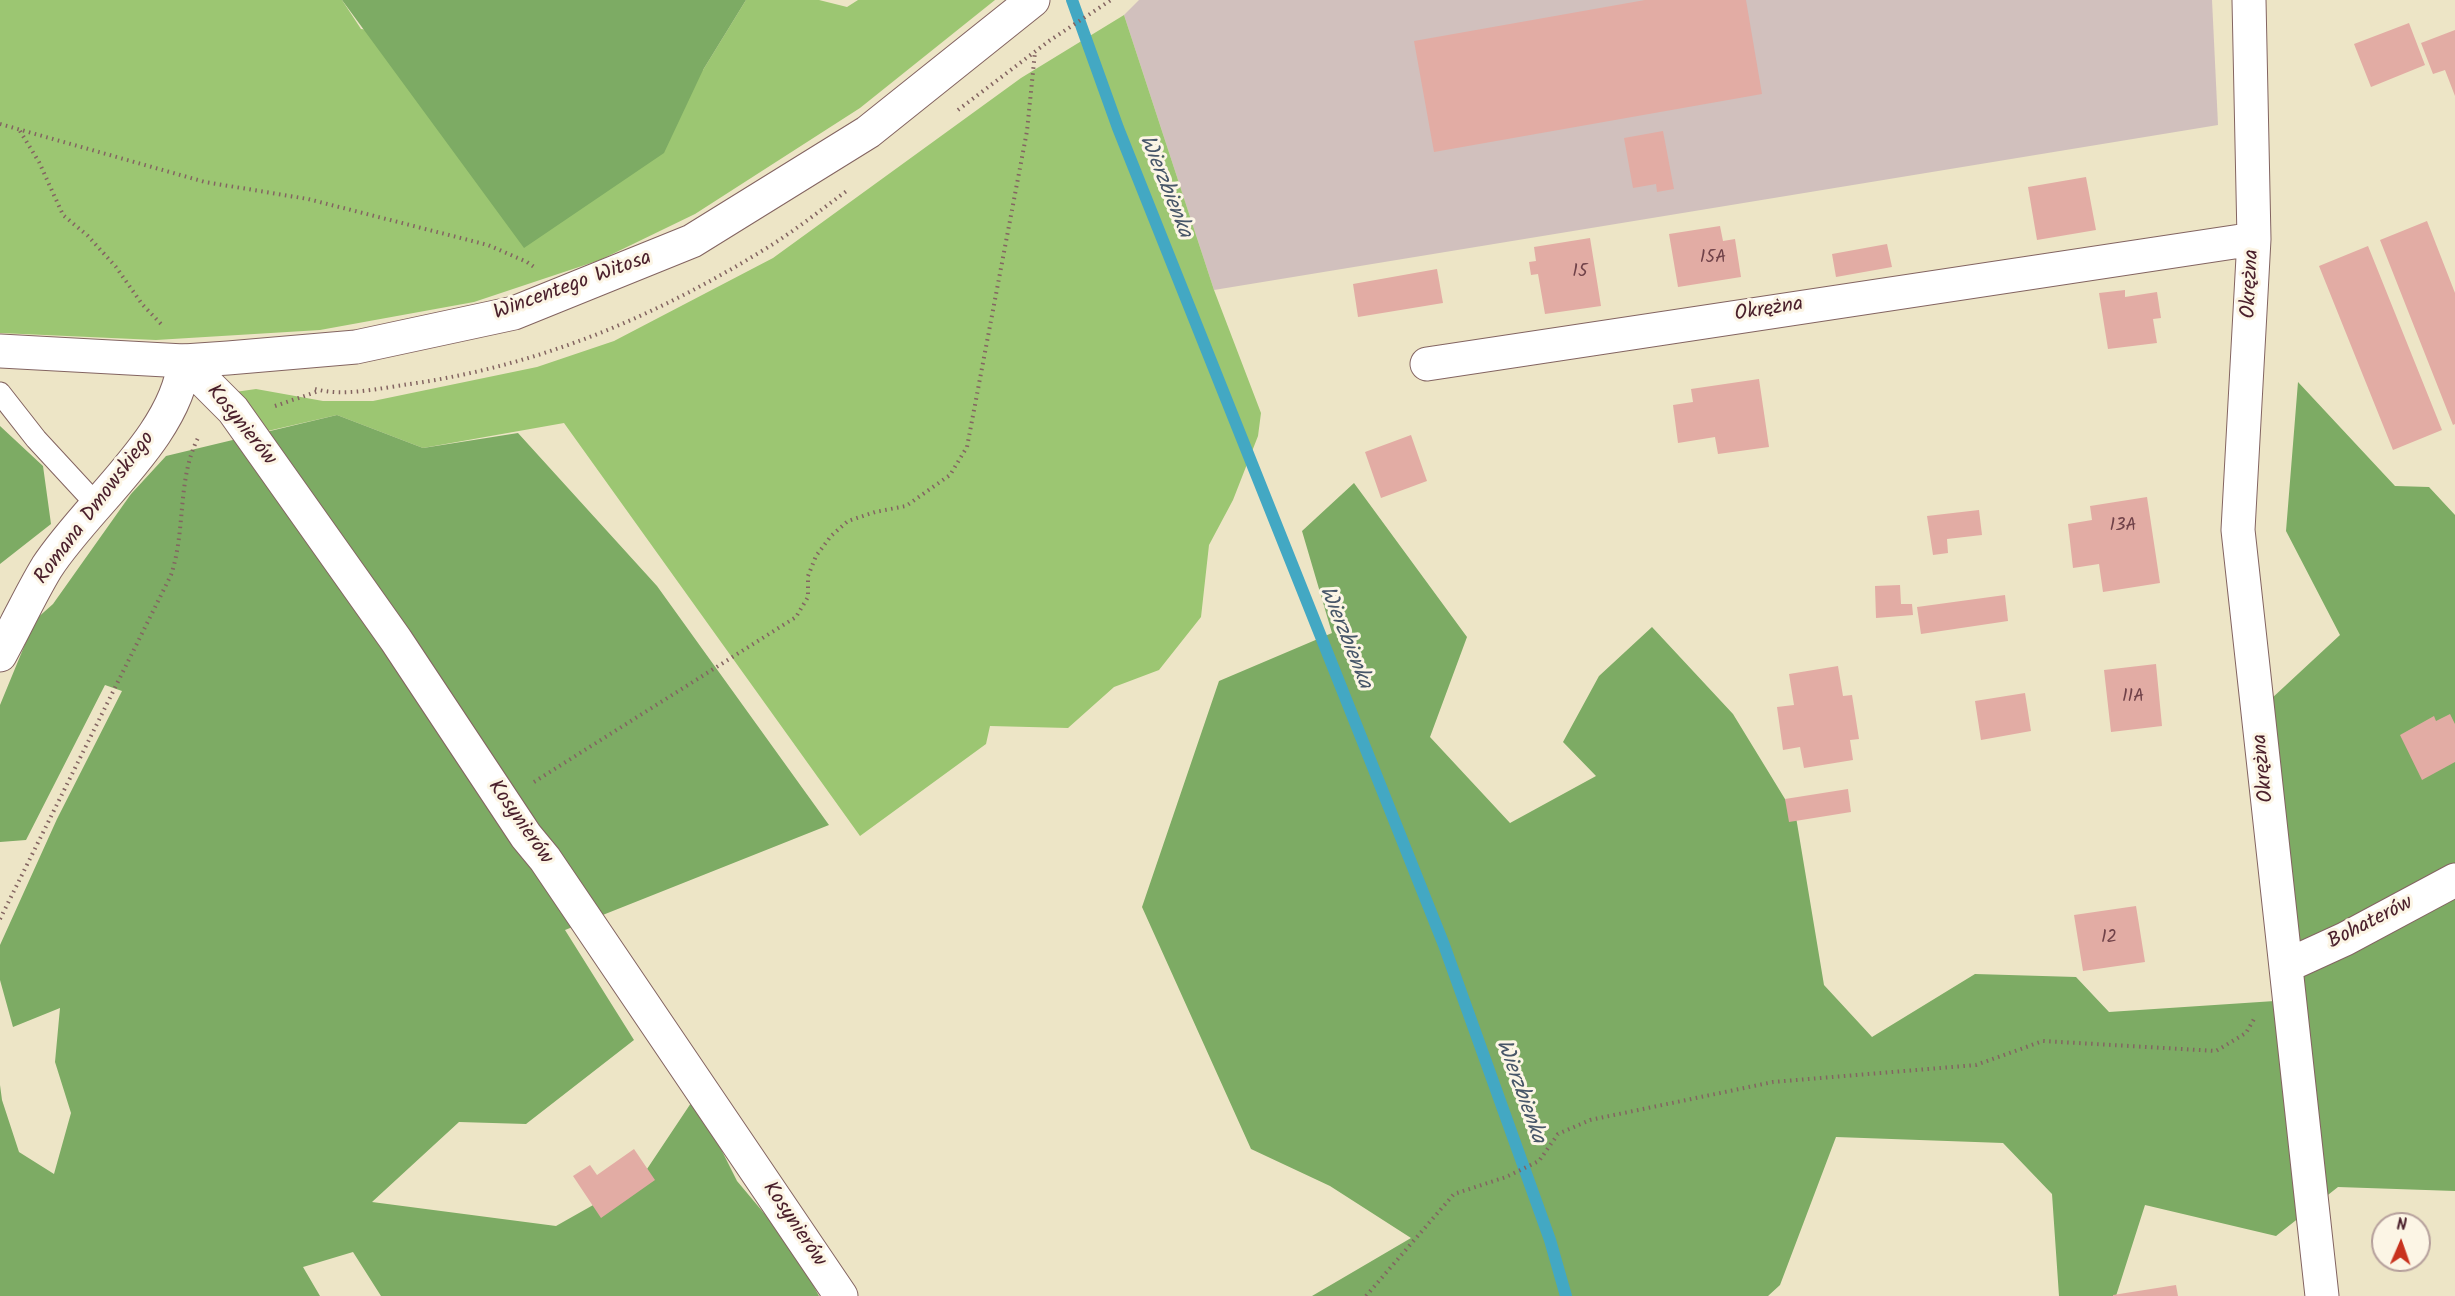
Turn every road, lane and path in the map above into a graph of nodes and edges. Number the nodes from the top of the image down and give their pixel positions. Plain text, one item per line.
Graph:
1 (1033, 0) edge
2 (2249, 0) edge
3 (1110, 1) edge
4 (1049, 41) dead end
5 (1035, 52) dead end
6 (0, 124) edge
7 (19, 130) junction
8 (2254, 239) junction
9 (557, 296) junction
10 (0, 351) edge
11 (189, 360) junction
12 (1427, 364) dead end
13 (319, 390) dead end
14 (0, 393) edge
15 (233, 410) junction
16 (96, 504) junction
17 (0, 655) edge
18 (503, 802) junction
19 (2455, 880) edge
20 (0, 919) edge
21 (2286, 966) junction
22 (2258, 1014) dead end
23 (841, 1296) edge
24 (1366, 1296) edge
25 (2322, 1296) edge

1 - 9 street, Wincentego Witosa
2 - 8 street, Okrężna
3 - 4 path
5 - 18 path
6 - 7 path
7 - 9 path
7 - 11 path
8 - 12 street, Okrężna
8 - 21 street, Okrężna
9 - 11 street, Wincentego Witosa
10 - 11 street, Wincentego Witosa
11 - 15 street, Kosynierów
11 - 16 street, Romana Dmowskiego
13 - 15 path
14 - 16 lane
15 - 18 street, Kosynierów
15 - 20 path
16 - 17 street, Romana Dmowskiego
18 - 23 street, Kosynierów
19 - 21 street, Bohaterów
21 - 25 street, Okrężna
22 - 24 path

